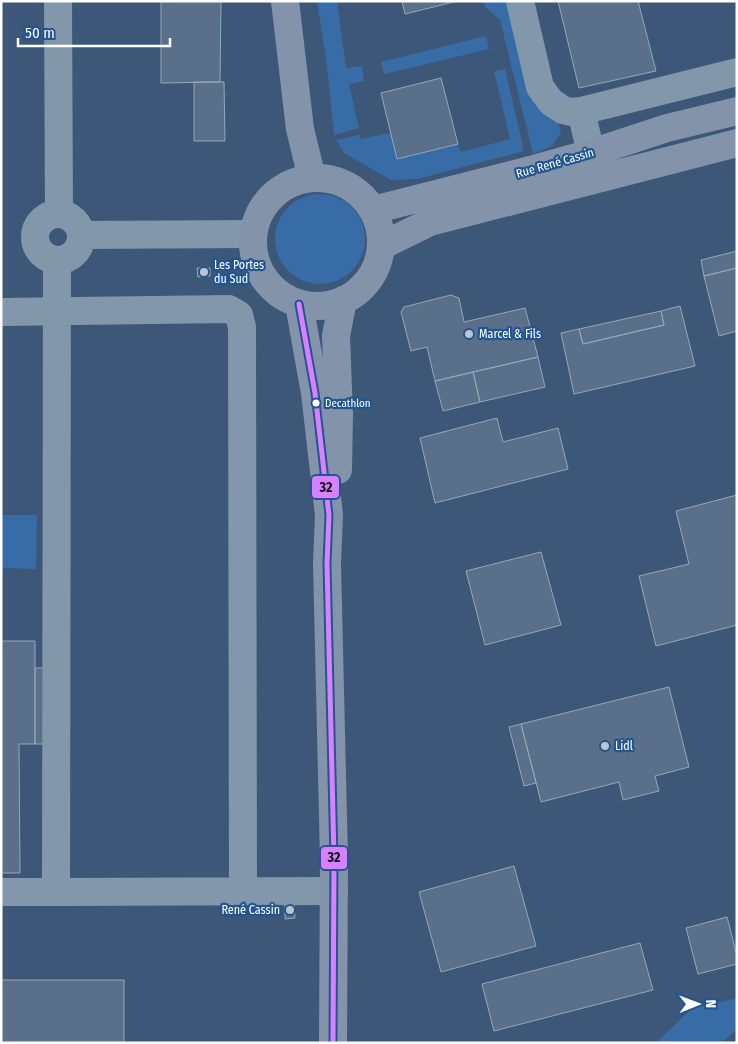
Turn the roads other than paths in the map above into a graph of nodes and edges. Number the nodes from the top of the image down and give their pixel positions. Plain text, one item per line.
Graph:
1 (58, 1) edge
2 (285, 1) edge
3 (520, 1) edge
4 (737, 72) edge
5 (581, 111) junction
6 (737, 111) edge
7 (737, 142) edge
8 (590, 153) junction
9 (312, 178) junction
10 (373, 210) junction
11 (59, 213) junction
12 (253, 234) junction
13 (81, 235) junction
14 (381, 246) junction
15 (57, 260) junction
16 (343, 300) junction
17 (299, 304) junction
18 (1, 312) edge
19 (57, 312) junction
20 (329, 516) junction
21 (243, 891) junction
22 (334, 891) junction
23 (1, 892) edge
24 (56, 892) junction
25 (333, 1043) edge

1 - 11 street
2 - 9 main road
3 - 5 street
4 - 5 street
5 - 8 street
6 - 8 main road, Rue René Cassin
7 - 14 main road, Rue René Cassin
8 - 10 main road, Rue René Cassin
9 - 10 main road
9 - 12 main road
10 - 14 main road
11 - 13 street
11 - 15 street
12 - 13 street
12 - 17 main road
13 - 15 street
14 - 16 main road
15 - 19 street
16 - 17 main road
16 - 20 main road
17 - 20 main road
18 - 19 street
19 - 21 street
19 - 24 street
20 - 22 main road
21 - 22 street
21 - 24 street
22 - 25 main road
23 - 24 street

